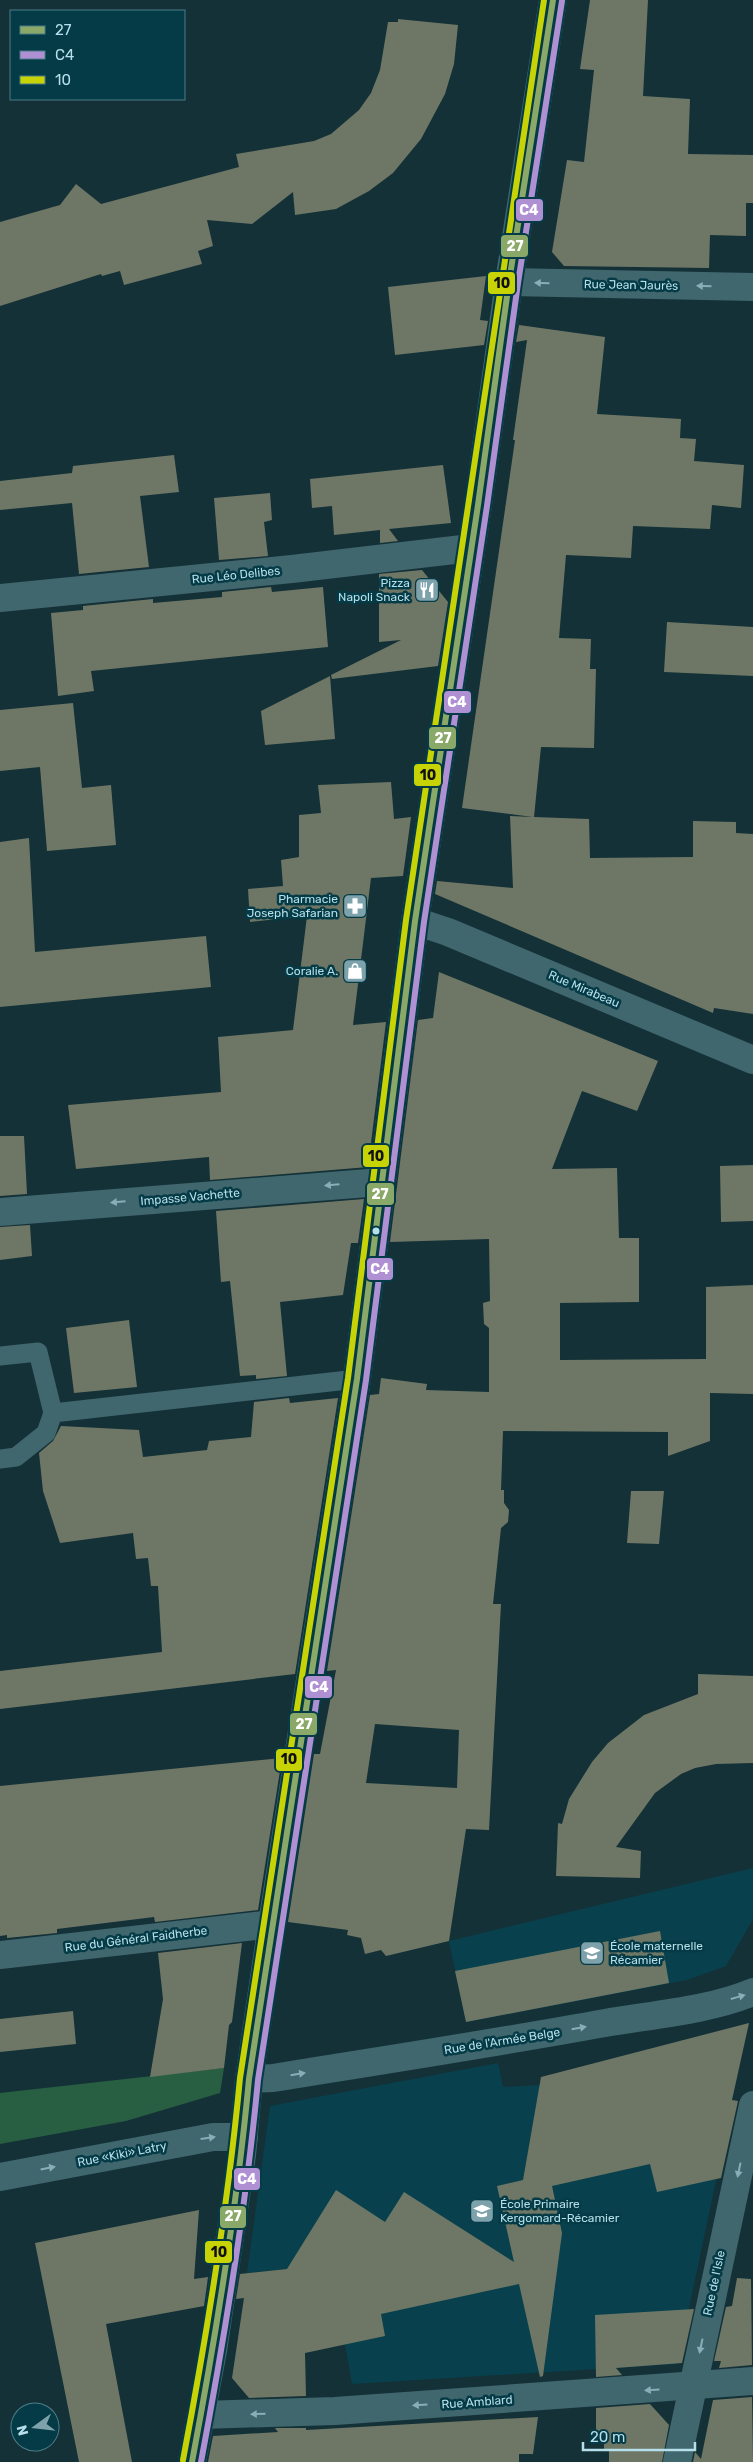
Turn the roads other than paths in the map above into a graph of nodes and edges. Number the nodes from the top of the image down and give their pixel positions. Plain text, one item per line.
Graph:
1 (553, 0) edge
2 (509, 282) junction
3 (753, 287) edge
4 (471, 548) junction
5 (0, 598) edge
6 (415, 921) junction
7 (753, 1060) edge
8 (381, 1182) junction
9 (0, 1212) edge
10 (0, 1356) edge
11 (357, 1379) junction
12 (53, 1413) junction
13 (0, 1459) edge
14 (272, 1924) junction
15 (0, 1955) edge
16 (753, 1992) edge
17 (249, 2079) junction
18 (753, 2105) edge
19 (243, 2146) junction
20 (0, 2177) edge
21 (753, 2381) edge
22 (692, 2387) junction
23 (201, 2415) junction
24 (192, 2462) edge
25 (677, 2462) edge

1 - 2 street
3 -> 2 street, Rue Jean Jaurès
2 - 4 street
4 - 5 street, Rue Léo Delibes
4 - 6 street
6 - 7 street, Rue Mirabeau
6 - 8 street
8 -> 9 street, Impasse Vachette
8 - 11 street
10 - 12 lane
11 - 12 lane
11 - 14 street
12 - 13 lane
14 - 15 street, Rue du Général Faidherbe
14 - 17 street
17 -> 16 street, Rue de l'Armée Belge
17 - 19 street
18 -> 22 street, Rue de l'Isle
20 -> 19 street, Rue «Kiki» Latry
19 - 23 street
21 - 22 street, Rue Amblard
22 -> 23 street, Rue Amblard
22 - 25 street, Rue de l'Isle
23 - 24 street

